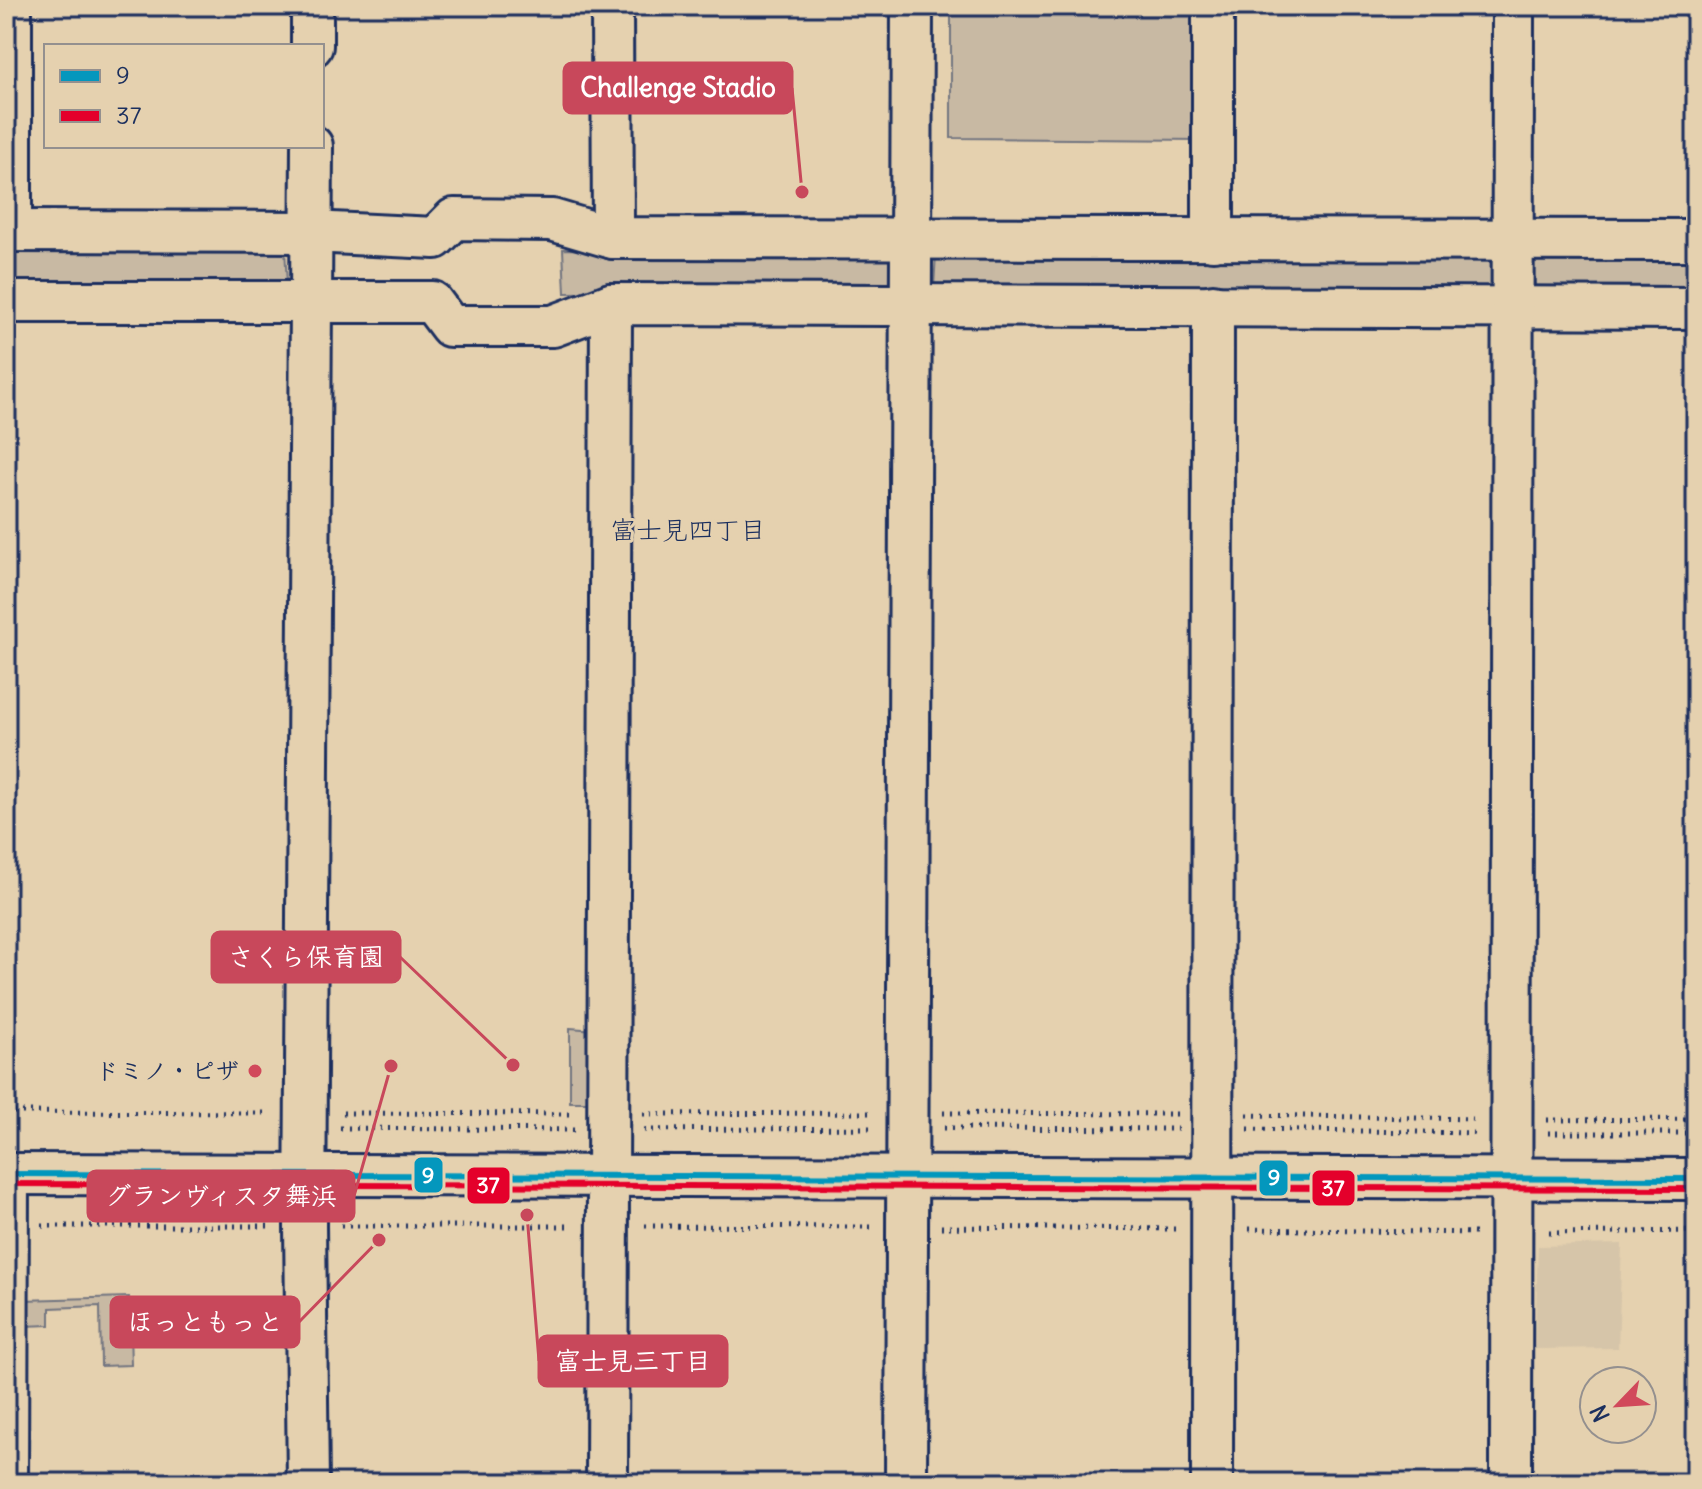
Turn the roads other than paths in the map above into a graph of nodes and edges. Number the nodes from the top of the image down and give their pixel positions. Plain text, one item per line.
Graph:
1 (11, 6) edge
2 (312, 6) edge
3 (612, 6) edge
4 (912, 6) edge
5 (1213, 6) edge
6 (1513, 6) edge
7 (312, 44) edge
8 (312, 148) edge
9 (8, 231) edge
10 (311, 232) junction
11 (613, 238) junction
12 (911, 239) junction
13 (1213, 240) junction
14 (1512, 240) junction
15 (1696, 240) edge
16 (6, 302) edge
17 (310, 304) junction
18 (611, 304) junction
19 (911, 305) junction
20 (1213, 305) junction
21 (1512, 307) junction
22 (1696, 308) edge
23 (7, 1174) edge
24 (305, 1176) junction
25 (1510, 1177) junction
26 (610, 1178) junction
27 (908, 1178) junction
28 (1212, 1179) junction
29 (1696, 1179) edge
30 (7, 1483) edge
31 (308, 1483) edge
32 (607, 1483) edge
33 (906, 1483) edge
34 (1212, 1483) edge
35 (1511, 1483) edge

1 - 9 street
2 - 7 street
3 - 11 street
4 - 12 street
5 - 13 street
6 - 14 street
8 - 10 street
9 - 10 street
10 - 11 street
10 - 17 street
11 - 12 street
12 - 13 street
12 - 19 street
13 - 14 street
14 - 15 street
14 - 21 street
16 - 17 street
17 - 18 street
17 - 24 street
18 - 19 street
18 - 26 street
19 - 20 street
19 - 27 street
20 - 21 street
20 - 28 street
21 - 22 street
21 - 25 street
23 - 24 street
23 - 30 street
24 - 26 street
24 - 31 street
25 - 28 street
25 - 29 street
25 - 35 street
26 - 27 street
26 - 32 street
27 - 28 street
27 - 33 street
28 - 34 street

